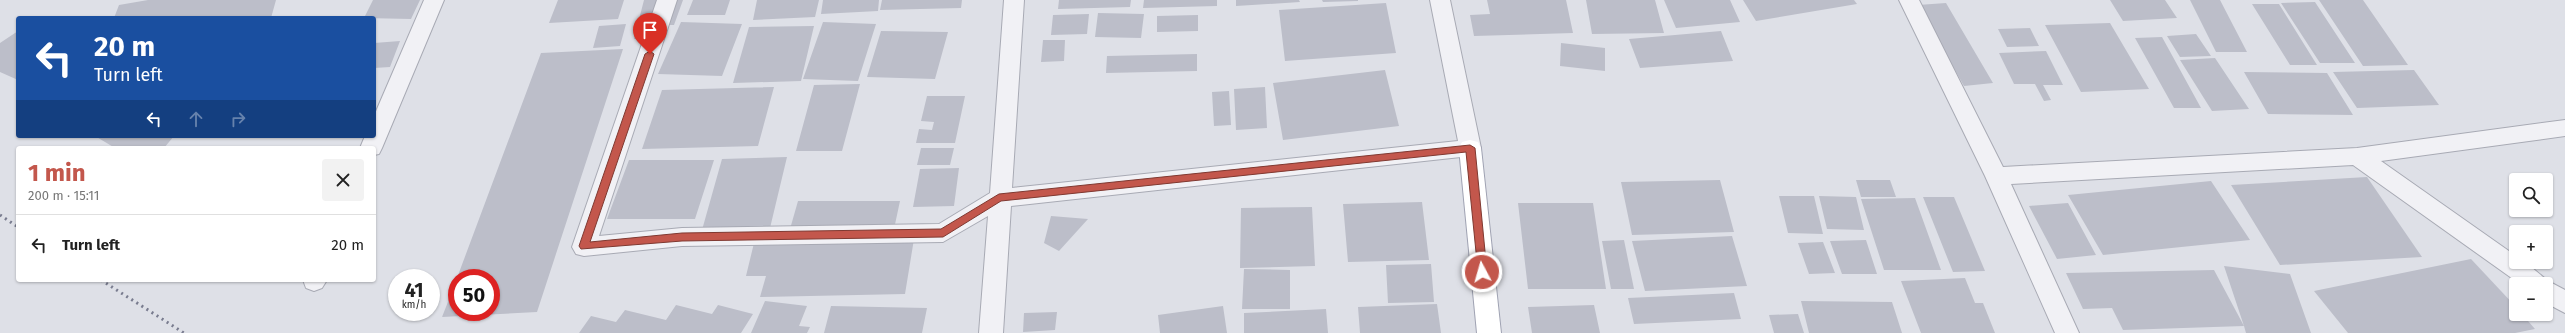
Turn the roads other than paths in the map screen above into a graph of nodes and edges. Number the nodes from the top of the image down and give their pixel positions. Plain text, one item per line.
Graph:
1 (434, 0) edge
2 (667, 0) edge
3 (1014, 0) edge
4 (1440, 0) edge
5 (1908, 0) edge
6 (2565, 128) edge
7 (376, 136) edge
8 (1470, 148) junction
9 (2356, 156) junction
10 (1996, 176) junction
11 (999, 198) junction
12 (2528, 277) edge
13 (2553, 295) edge
14 (2565, 304) edge
15 (991, 333) edge
16 (1488, 333) edge
17 (2068, 333) edge

1 - 7 street
2 - 11 street
3 - 11 street
4 - 8 street
5 - 10 street
6 - 9 street
8 - 11 street
8 - 16 main road
9 - 10 street
9 - 12 street
10 - 17 street
11 - 15 street
13 - 14 street

